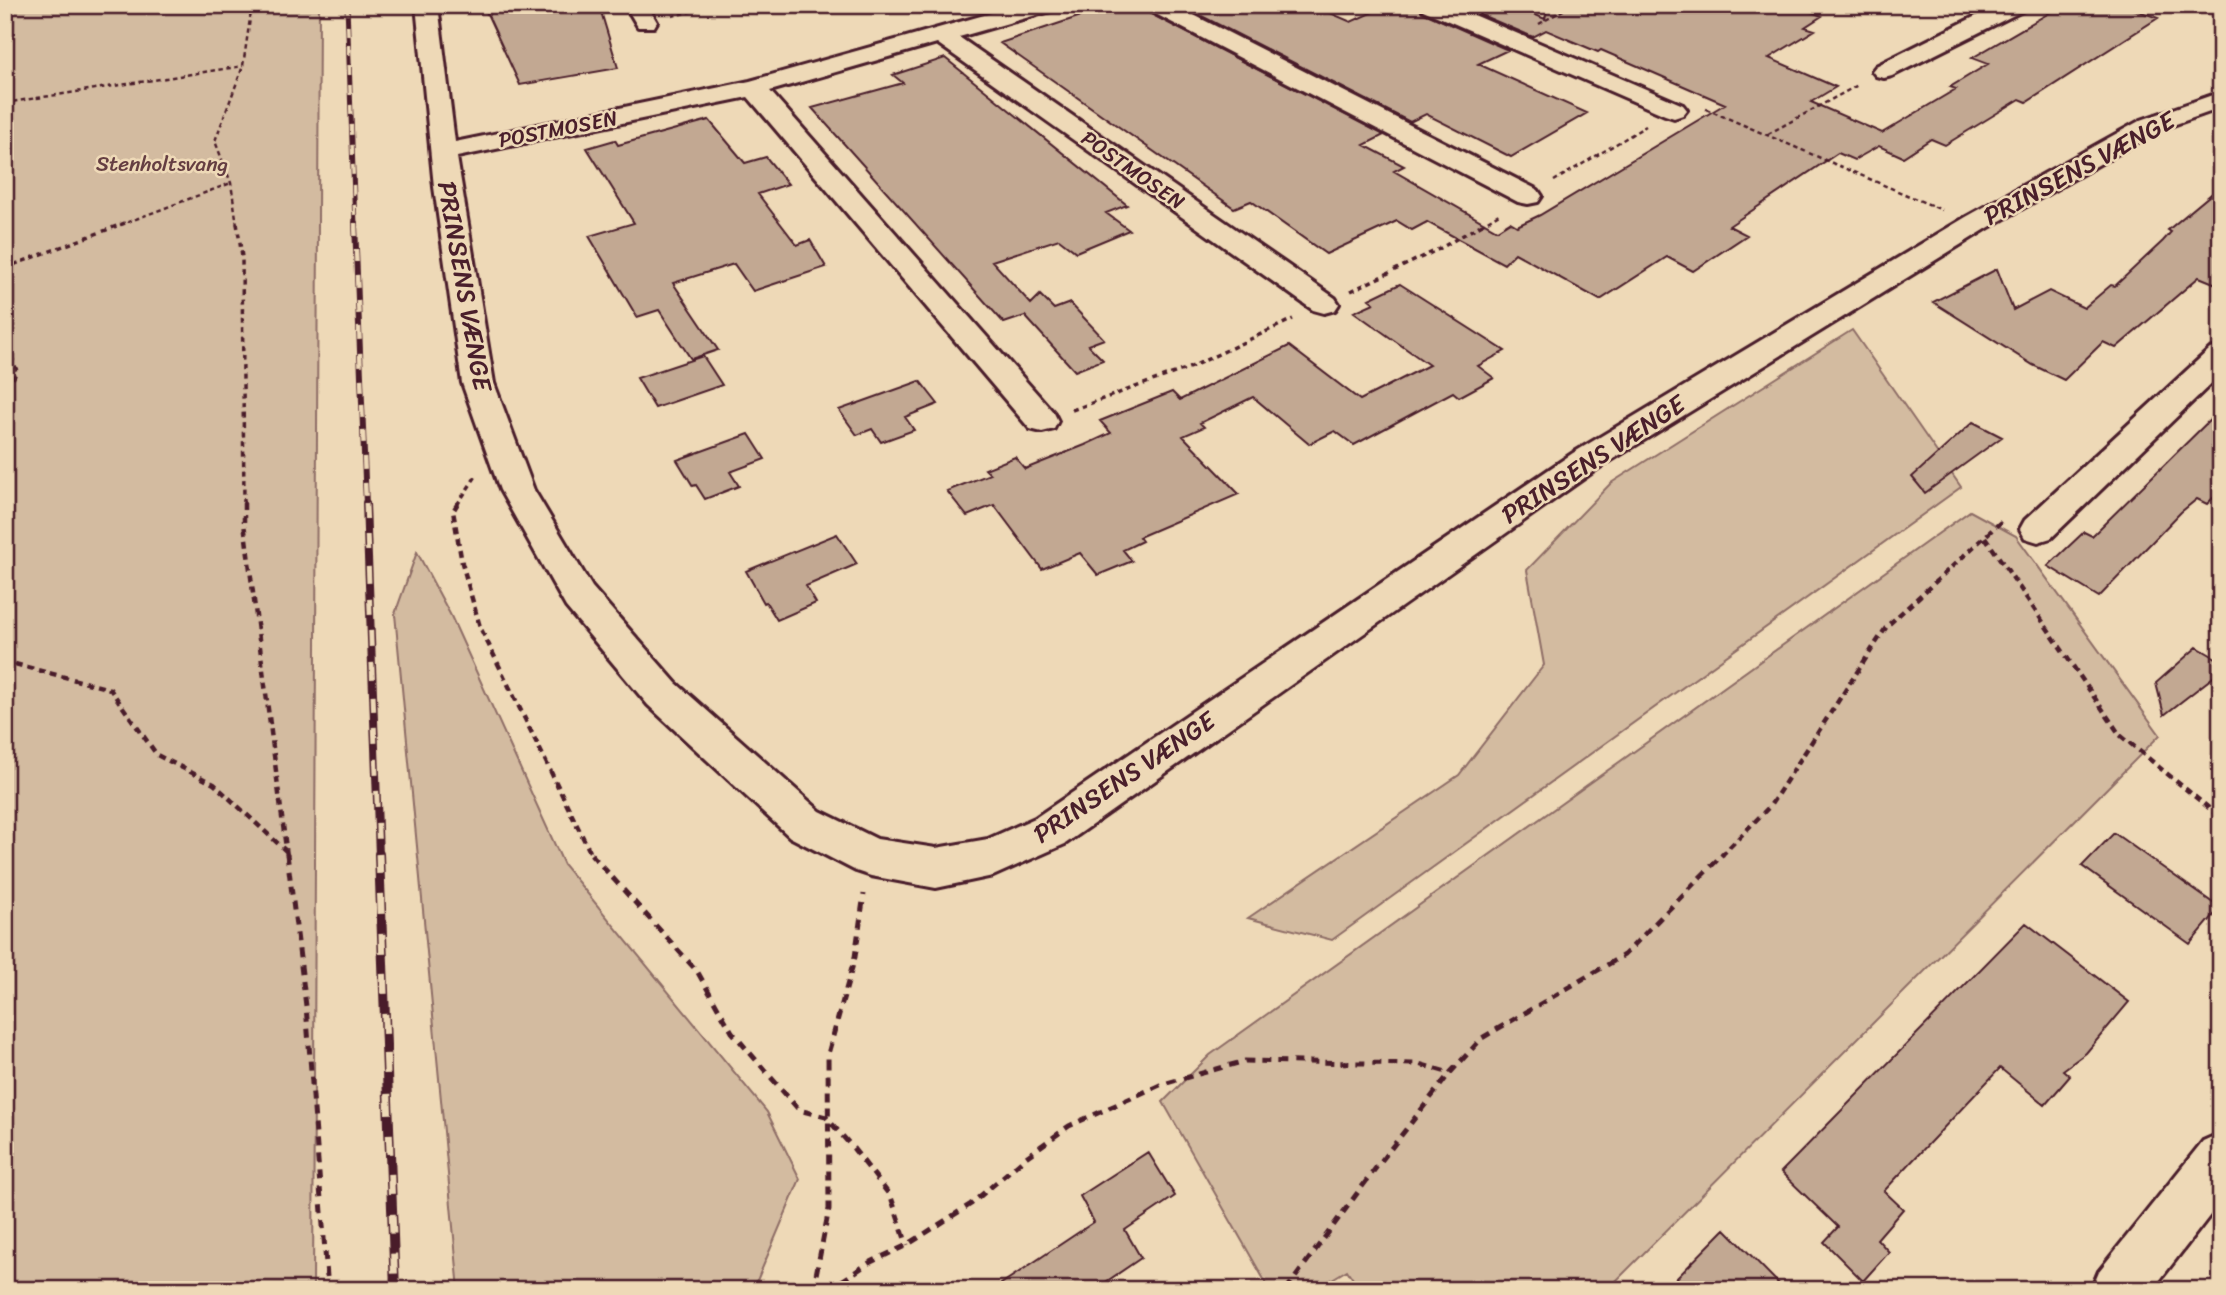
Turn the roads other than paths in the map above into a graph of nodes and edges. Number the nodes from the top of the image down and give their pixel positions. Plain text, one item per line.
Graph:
1 (427, 5) edge
2 (1046, 5) edge
3 (1156, 5) edge
4 (1432, 5) edge
5 (2016, 5) edge
6 (942, 36) junction
7 (1885, 71) road end
8 (754, 88) junction
9 (2221, 99) edge
10 (1674, 110) road end
11 (444, 152) junction
12 (1528, 196) road end
13 (1324, 304) road end
14 (2221, 356) edge
15 (1042, 421) road end
16 (2038, 529) dead end
17 (2221, 1158) edge
18 (2118, 1290) edge

1 - 11 street, PRINSENS VÆNGE
2 - 6 street, POSTMOSEN
3 - 12 street
4 - 10 street
5 - 7 street
6 - 8 street, POSTMOSEN
6 - 13 street, POSTMOSEN
8 - 11 street, POSTMOSEN
8 - 15 street
9 - 11 street, PRINSENS VÆNGE
14 - 16 street
17 - 18 street

